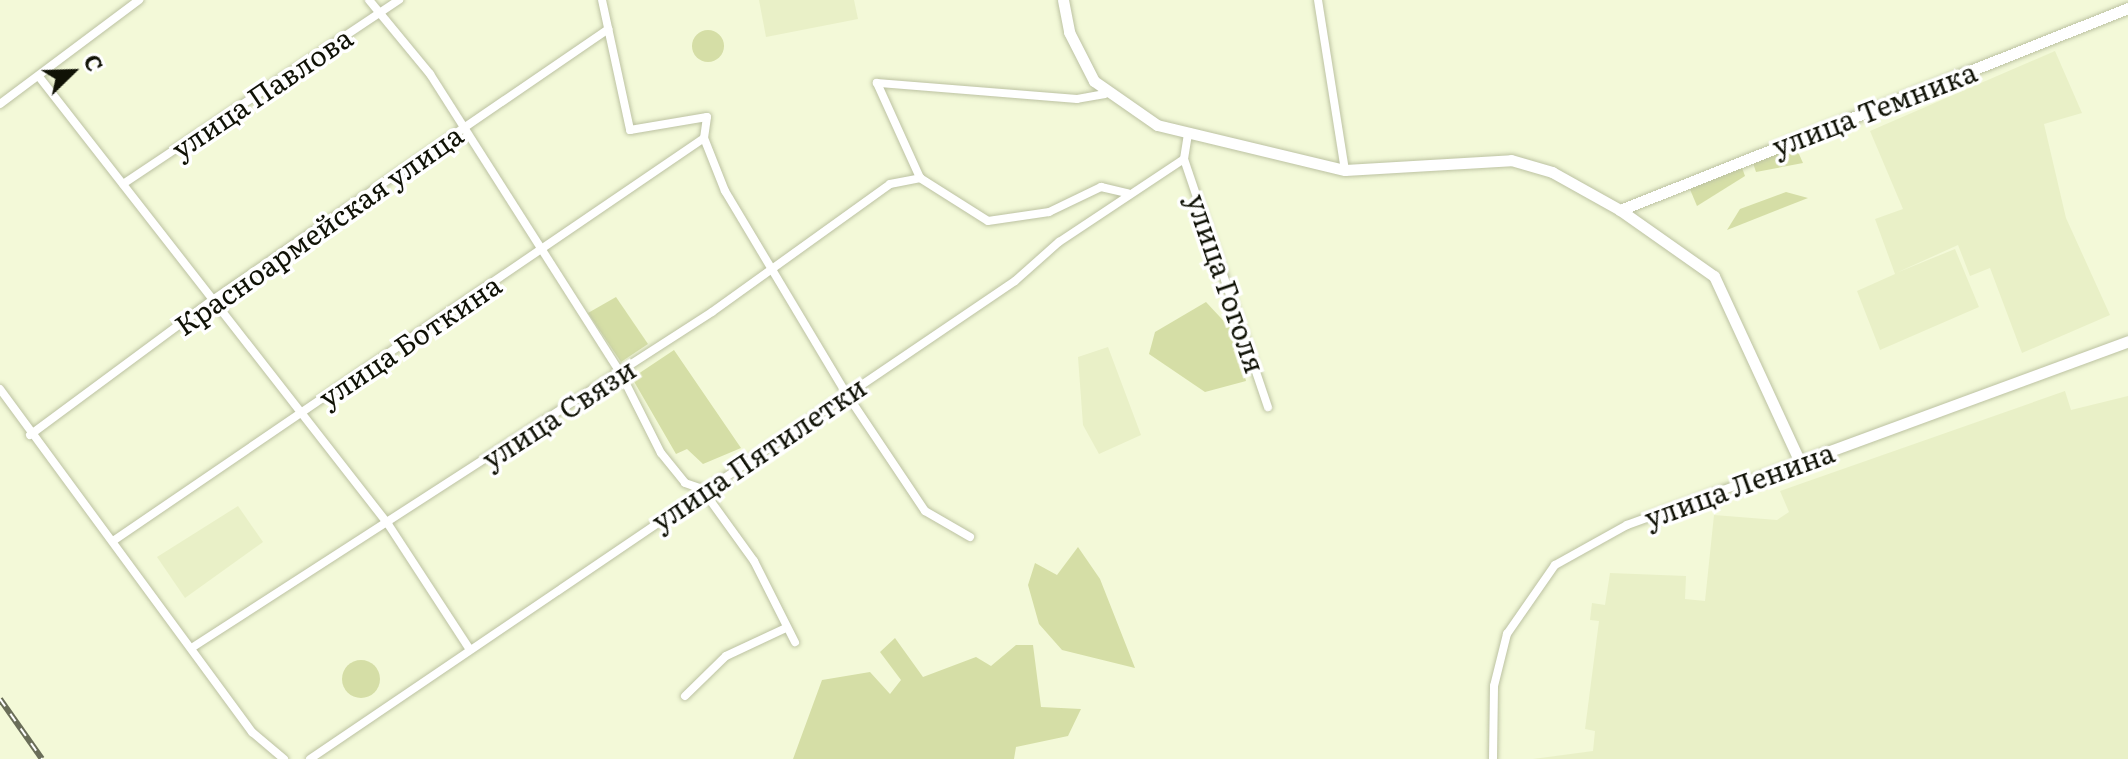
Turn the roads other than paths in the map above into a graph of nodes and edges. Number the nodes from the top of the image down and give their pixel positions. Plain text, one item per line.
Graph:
1 (139, 0) edge
2 (369, 0) edge
3 (399, 0) edge
4 (602, 0) edge
5 (1063, 0) edge
6 (1318, 0) edge
7 (2128, 8) edge
8 (377, 15) junction
9 (608, 29) junction
10 (40, 78) junction
11 (1105, 94) junction
12 (0, 104) edge
13 (461, 128) junction
14 (1188, 134) junction
15 (704, 138) junction
16 (1184, 159) junction
17 (1345, 170) junction
18 (920, 178) junction
19 (123, 184) junction
20 (1128, 193) junction
21 (1620, 210) junction
22 (542, 248) junction
23 (771, 269) junction
24 (214, 299) junction
25 (2128, 341) edge
26 (620, 372) junction
27 (0, 389) edge
28 (846, 393) junction
29 (1268, 407) dead end
30 (302, 413) junction
31 (30, 435) junction
32 (1800, 462) junction
33 (702, 489) junction
34 (388, 524) junction
35 (970, 537) dead end
36 (113, 541) junction
37 (784, 629) junction
38 (795, 642) dead end
39 (193, 647) junction
40 (470, 650) junction
41 (685, 696) dead end
42 (284, 759) edge
43 (310, 759) edge
44 (1493, 759) edge

1 - 10 street
2 - 8 street
3 - 8 street, улица Павлова
4 - 9 street
5 - 11 street
6 - 17 street
7 - 21 street, улица Темника
8 - 13 street
8 - 19 street, улица Павлова
9 - 13 street, Красноармейская улица
9 - 15 street
10 - 12 street
10 - 19 street
11 - 14 street
11 - 18 street
13 - 22 street
13 - 24 street, Красноармейская улица
14 - 16 street
14 - 17 street
15 - 22 street, улица Боткина
15 - 23 street
16 - 20 street, улица Пятилетки
16 - 29 street, улица Гоголя
17 - 21 street
18 - 20 street
18 - 23 street, улица Связи
19 - 24 street
20 - 28 street, улица Пятилетки
21 - 32 street
22 - 26 street
22 - 30 street, улица Боткина
23 - 26 street, улица Связи
23 - 28 street
24 - 30 street
24 - 31 street, Красноармейская улица
25 - 32 street, улица Ленина
26 - 33 street
26 - 34 street, улица Связи
27 - 31 street
28 - 33 street, улица Пятилетки
28 - 35 street
30 - 34 street
30 - 36 street, улица Боткина
31 - 36 street
32 - 44 street, улица Ленина
33 - 37 street
33 - 40 street, улица Пятилетки
34 - 39 street, улица Связи
34 - 40 street
36 - 39 street
37 - 38 street
37 - 41 street
39 - 42 street
40 - 43 street, улица Пятилетки

